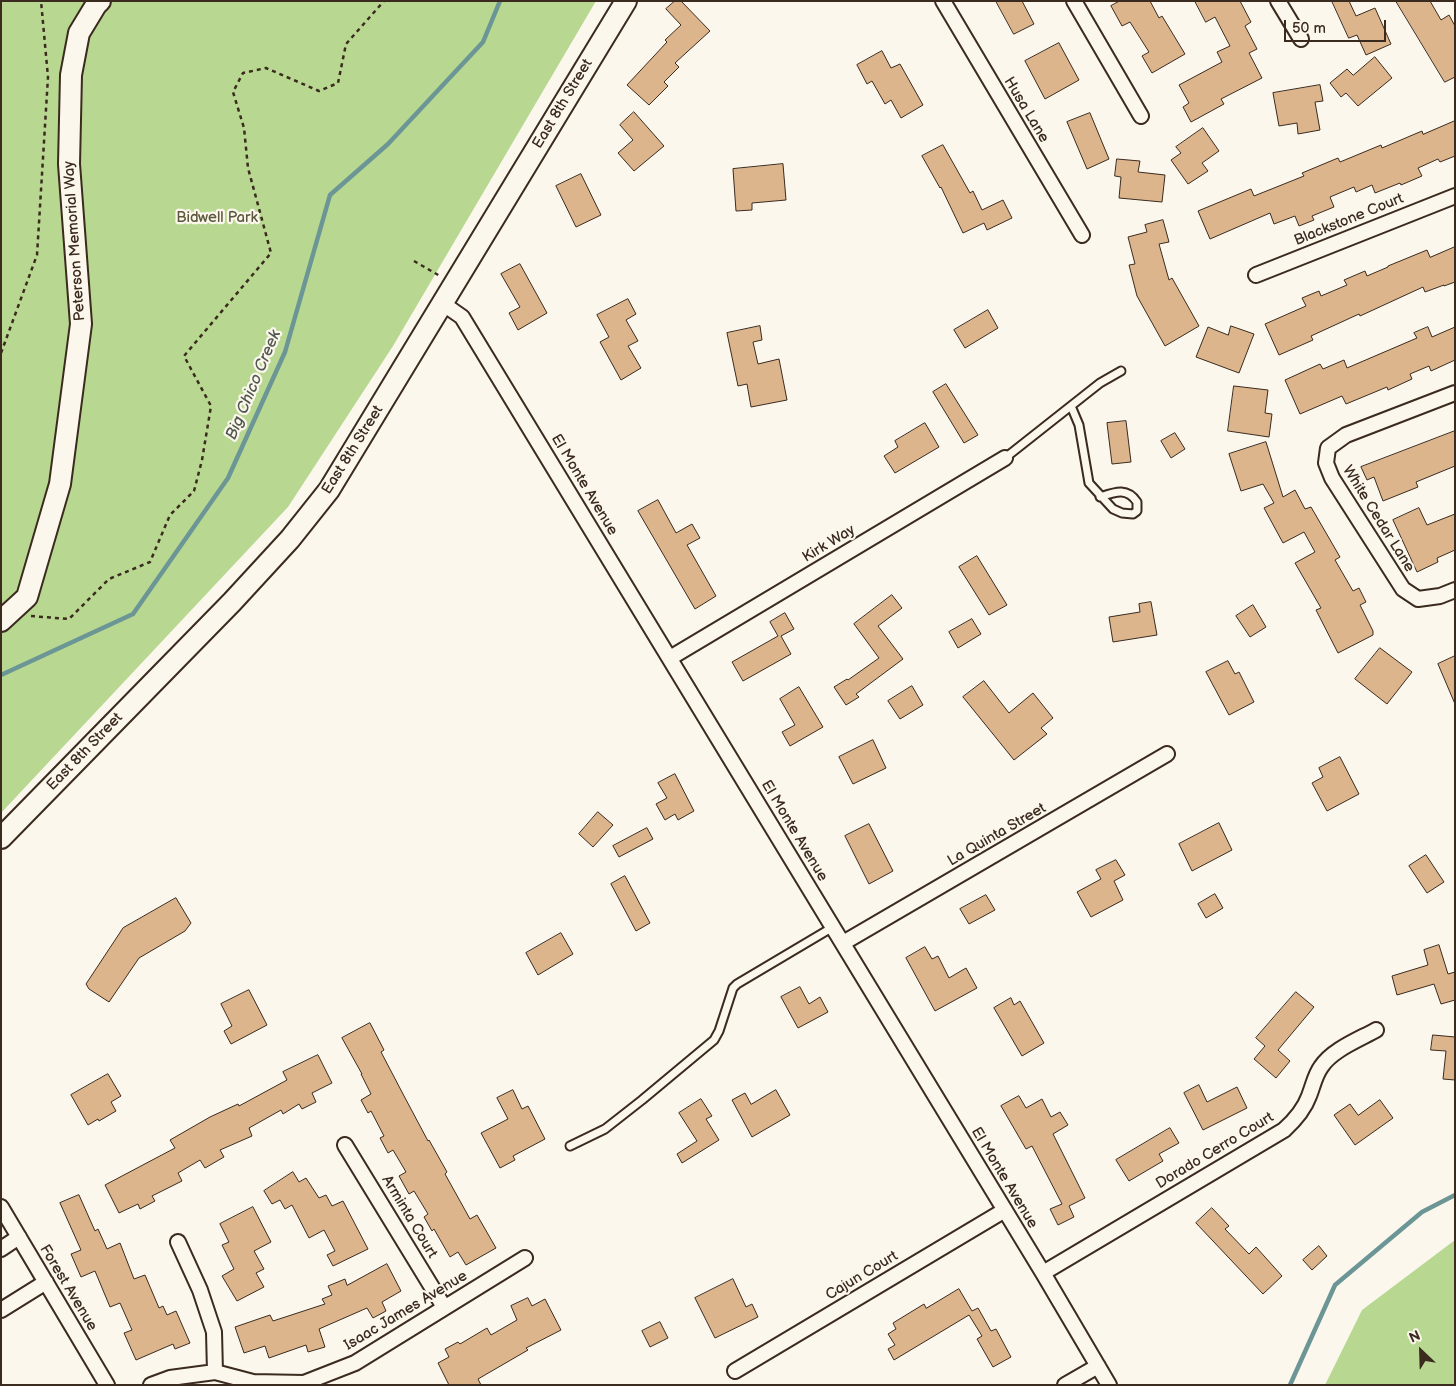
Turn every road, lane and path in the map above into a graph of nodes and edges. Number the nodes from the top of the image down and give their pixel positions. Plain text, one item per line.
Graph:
1 (41, 1) edge
2 (100, 1) edge
3 (384, 1) edge
4 (626, 1) edge
5 (943, 1) edge
6 (1074, 1) edge
7 (1278, 1) edge
8 (1301, 39) dead end
9 (1141, 116) dead end
10 (1455, 196) edge
11 (1082, 235) dead end
12 (414, 261) dead end
13 (1256, 275) dead end
14 (444, 278) dead end
15 (442, 303) junction
16 (1, 352) edge
17 (1121, 371) dead end
18 (1455, 393) edge
19 (1071, 406) junction
20 (1005, 458) joint
21 (1100, 497) junction
22 (1455, 590) edge
23 (24, 618) dead end
24 (1, 620) edge
25 (670, 658) junction
26 (1167, 754) dead end
27 (1, 838) edge
28 (834, 927) junction
29 (843, 943) junction
30 (1376, 1030) dead end
31 (345, 1145) dead end
32 (570, 1146) dead end
33 (1, 1207) edge
34 (1005, 1210) junction
35 (19, 1238) junction
36 (178, 1242) dead end
37 (1, 1249) edge
38 (525, 1258) dead end
39 (1043, 1273) junction
40 (46, 1282) junction
41 (444, 1307) junction
42 (1, 1310) edge
43 (1098, 1366) junction
44 (735, 1371) dead end
45 (215, 1372) junction
46 (103, 1383) edge
47 (151, 1385) edge
48 (1065, 1385) edge
49 (1109, 1385) edge

1 - 16 path
2 - 24 street, Peterson Memorial Way
3 - 23 path
4 - 15 street, East 8th Street
5 - 11 street, Husa Lane
6 - 9 street
7 - 8 street
10 - 13 street, Blackstone Court
12 - 14 path
15 - 25 street, El Monte Avenue
15 - 27 street, East 8th Street
17 - 19 lane
18 - 22 street, White Cedar Lane
19 - 20 lane
19 - 21 lane
20 - 25 street, Kirk Way
21 - 21 lane
25 - 28 street, El Monte Avenue
26 - 29 street, La Quinta Street
28 - 29 street, El Monte Avenue
28 - 32 lane
29 - 34 street, El Monte Avenue
30 - 39 street, Dorado Cerro Court
31 - 41 street, Arminta Court
33 - 35 street, Forest Avenue
34 - 39 street, El Monte Avenue
34 - 44 street, Cajun Court
35 - 37 street
35 - 40 street, Forest Avenue
36 - 45 street
38 - 41 street, Isaac James Avenue
39 - 43 street, El Monte Avenue
40 - 42 street
40 - 46 street, Forest Avenue
41 - 45 street, Isaac James Avenue
43 - 48 street
43 - 49 street, El Monte Avenue
45 - 47 street, Isaac James Avenue

